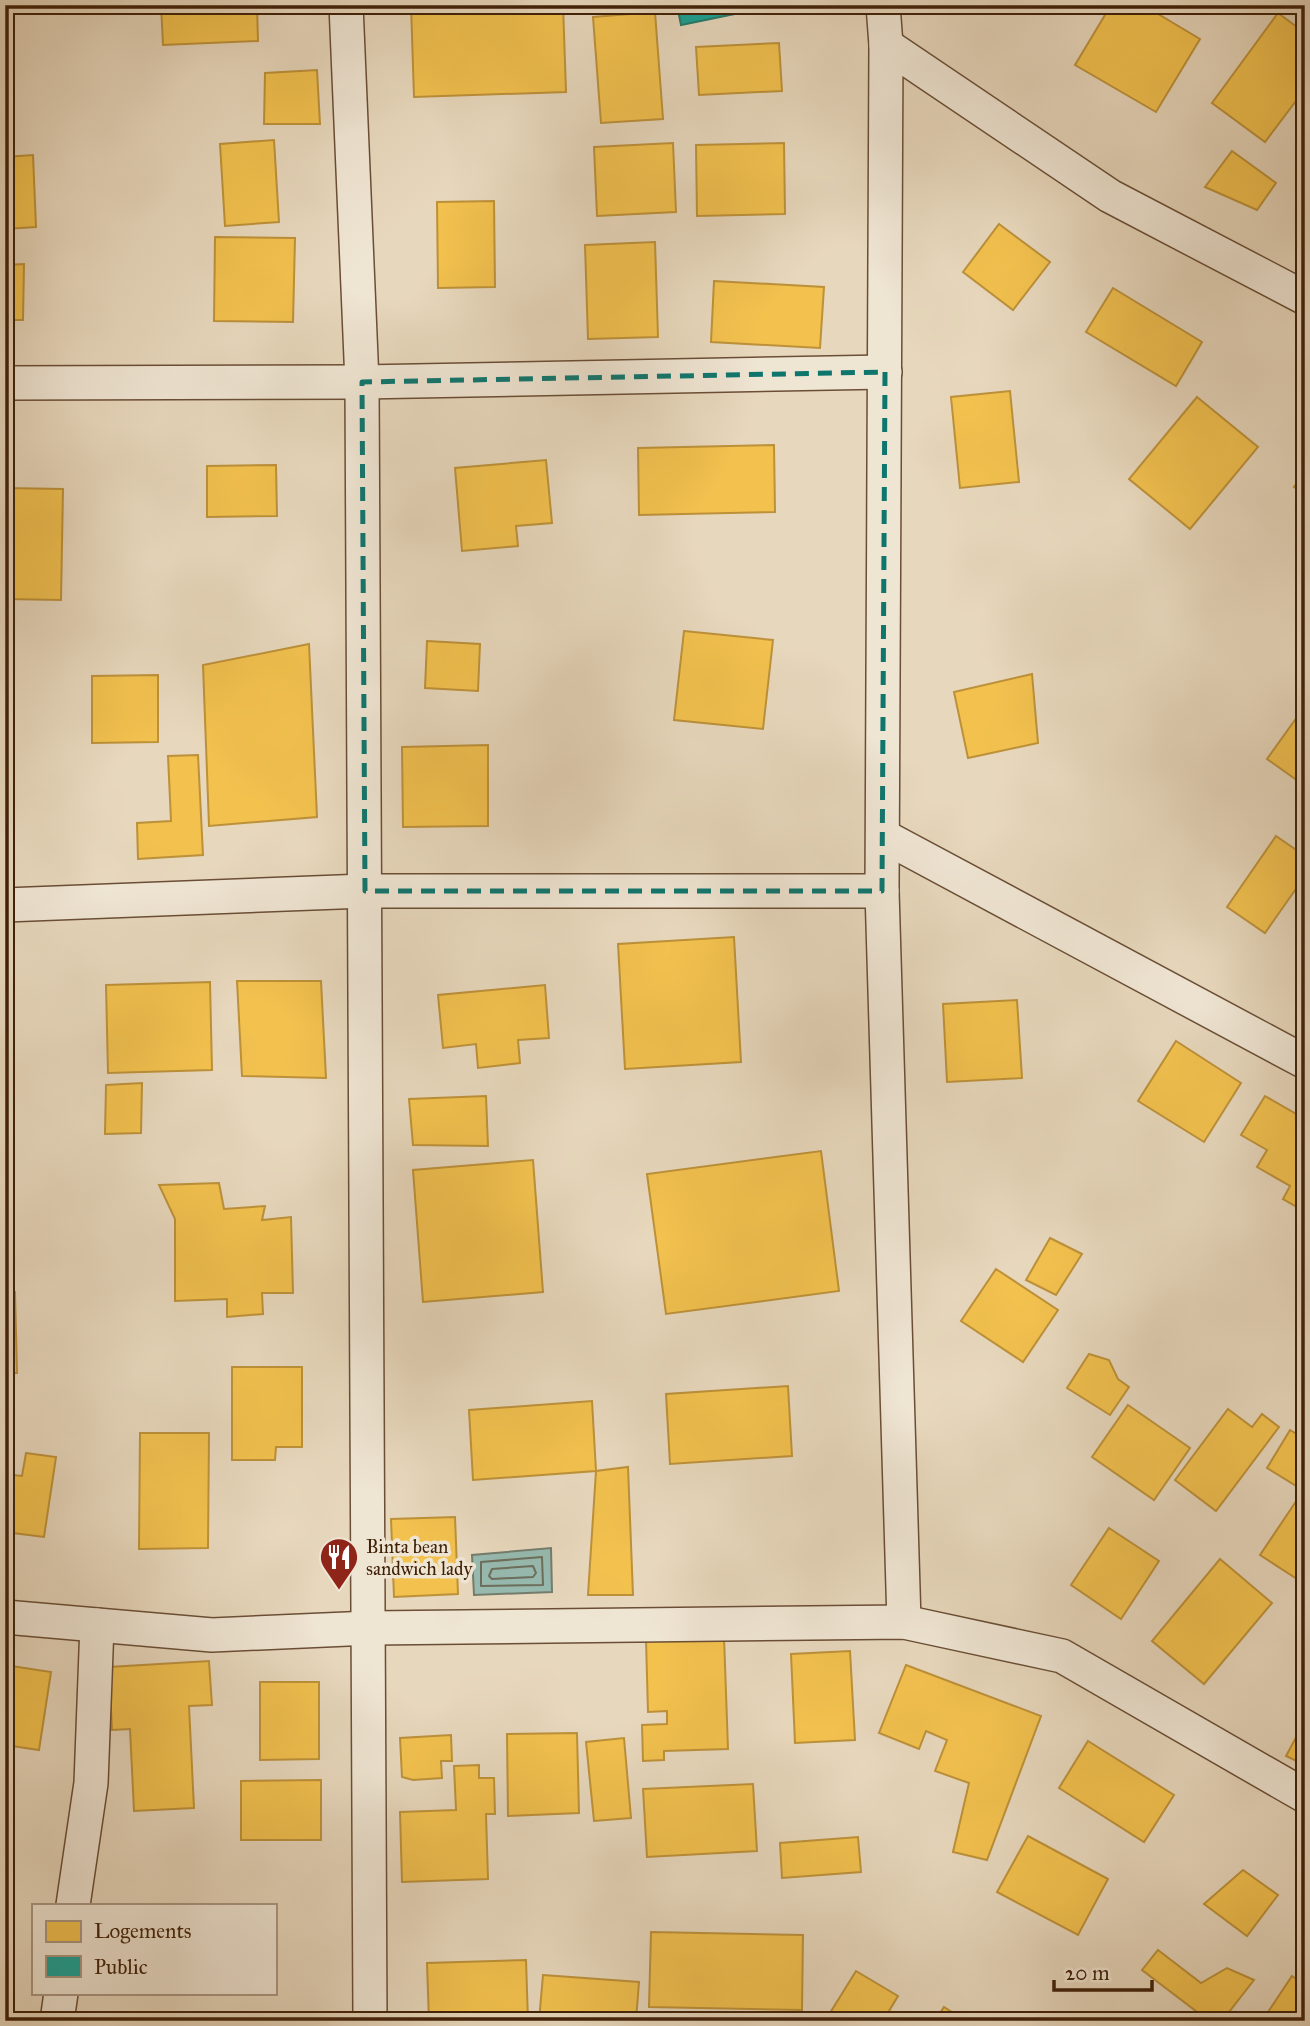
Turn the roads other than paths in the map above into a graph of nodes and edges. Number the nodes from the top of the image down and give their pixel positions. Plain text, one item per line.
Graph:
1 (345, 5) edge
2 (883, 5) edge
3 (886, 45) junction
4 (1305, 298) edge
5 (885, 372) junction
6 (362, 382) junction
7 (5, 383) edge
8 (884, 837) junction
9 (365, 891) junction
10 (882, 891) junction
11 (5, 905) edge
12 (1305, 1062) edge
13 (5, 1617) edge
14 (904, 1622) junction
15 (97, 1625) junction
16 (370, 1628) junction
17 (1305, 1796) edge
18 (74, 1904) edge
19 (61, 1994) edge
20 (57, 2021) edge
21 (370, 2021) edge

1 - 6 street
2 - 3 street
3 - 4 street
3 - 5 street
5 - 6 street
5 - 8 street
6 - 7 street
6 - 9 street
8 - 10 street
8 - 12 street
9 - 10 street
9 - 11 street
9 - 16 street
10 - 14 street
13 - 15 street
14 - 16 street
14 - 17 street
15 - 16 street
15 - 18 street
16 - 21 street
19 - 20 street

